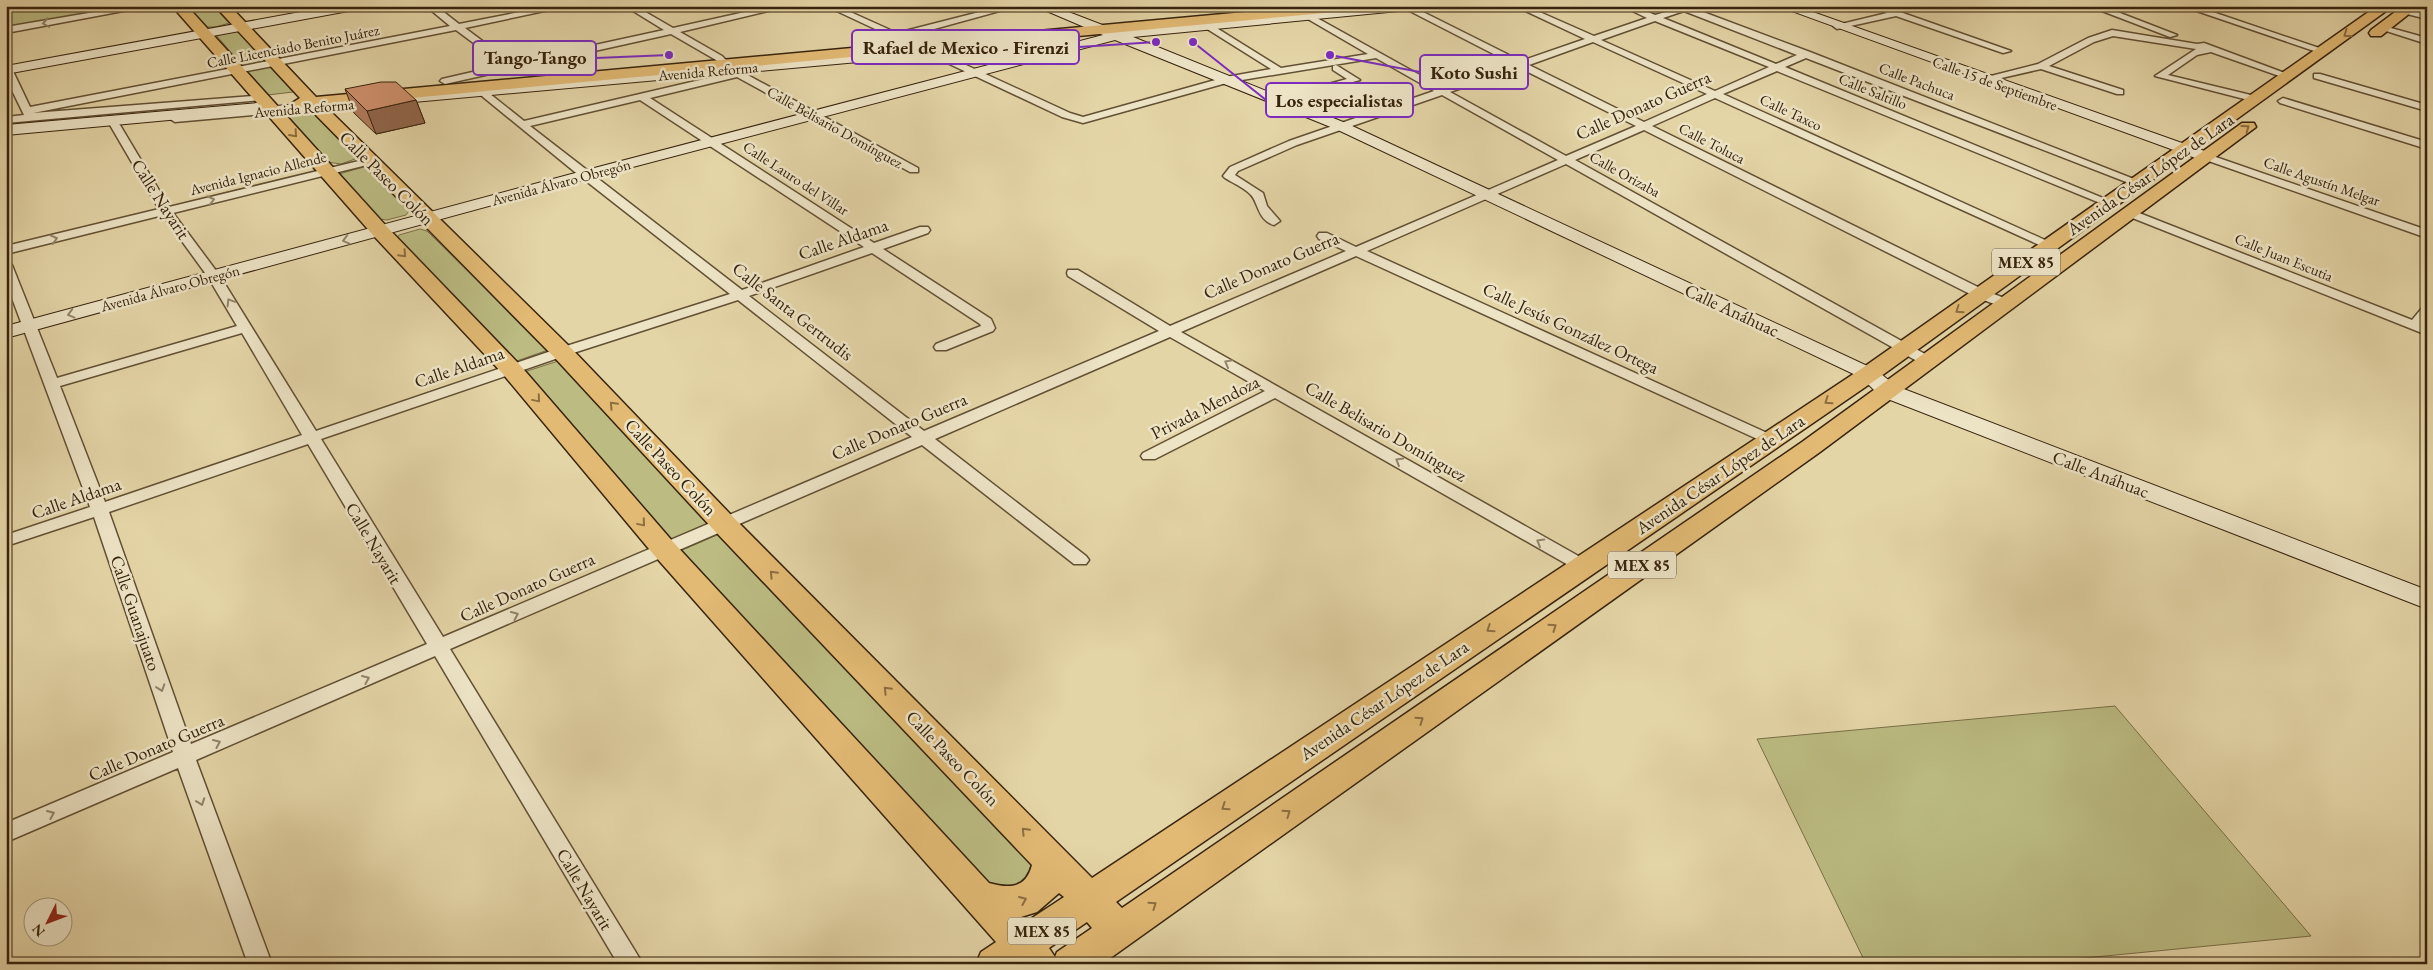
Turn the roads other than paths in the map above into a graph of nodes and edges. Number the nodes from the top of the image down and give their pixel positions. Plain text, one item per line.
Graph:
1 (146, 6) edge
2 (179, 6) edge
3 (222, 6) edge
4 (354, 6) edge
5 (430, 6) edge
6 (564, 6) edge
7 (629, 6) edge
8 (785, 6) edge
9 (830, 6) edge
10 (1014, 6) edge
11 (1041, 6) edge
12 (1357, 6) edge
13 (1404, 6) edge
14 (1409, 6) edge
15 (1518, 6) edge
16 (1626, 6) edge
17 (1784, 6) edge
18 (1874, 6) edge
19 (2093, 6) edge
20 (2186, 6) edge
21 (2386, 6) edge
22 (2409, 8) edge
23 (1269, 10) edge
24 (1307, 10) edge
25 (1895, 14) junction
26 (2427, 17) edge
27 (1654, 18) junction
28 (1207, 25) junction
29 (1837, 26) junction
30 (242, 27) junction
31 (2383, 27) junction
32 (457, 28) junction
33 (1100, 29) junction
34 (6, 30) edge
35 (673, 31) junction
36 (204, 34) junction
37 (1590, 40) junction
38 (2427, 41) edge
39 (900, 42) junction
40 (2361, 44) dead end
41 (831, 48) joint
42 (2210, 49) junction
43 (930, 51) junction
44 (2006, 51) dead end
45 (2323, 51) junction
46 (1807, 54) junction
47 (1377, 55) junction
48 (868, 56) junction
49 (276, 63) junction
50 (1520, 64) junction
51 (2332, 65) dead end
52 (727, 66) junction
53 (2041, 66) junction
54 (510, 67) junction
55 (1336, 68) dead end
56 (1779, 68) junction
57 (7, 69) edge
58 (238, 71) junction
59 (1280, 71) junction
60 (973, 73) junction
61 (522, 75) junction
62 (2288, 76) junction
63 (2317, 76) junction
64 (1229, 79) junction
65 (1984, 79) junction
66 (445, 81) junction
67 (482, 92) junction
68 (1444, 92) junction
69 (2120, 92) dead end
70 (1716, 94) junction
71 (641, 96) junction
72 (1278, 99) junction
73 (2256, 99) junction
74 (2283, 100) junction
75 (288, 101) junction
76 (2427, 108) edge
77 (2270, 110) dead end
78 (29, 115) junction
79 (813, 115) junction
80 (2258, 119) dead end
81 (6, 120) edge
82 (524, 124) junction
83 (6, 125) edge
84 (115, 125) junction
85 (1643, 126) junction
86 (1343, 127) junction
87 (6, 130) edge
88 (6, 135) edge
89 (709, 142) junction
90 (2427, 146) edge
91 (2195, 153) junction
92 (1568, 159) junction
93 (371, 162) junction
94 (914, 170) dead end
95 (328, 172) junction
96 (585, 175) junction
97 (2138, 183) junction
98 (1487, 195) junction
99 (2119, 208) junction
100 (166, 211) junction
101 (427, 218) junction
102 (1274, 221) dead end
103 (924, 230) dead end
104 (380, 231) junction
105 (2427, 234) edge
106 (1323, 236) dead end
107 (2050, 245) junction
108 (874, 248) junction
109 (6, 250) edge
110 (1356, 250) junction
111 (6, 265) edge
112 (1073, 273) dead end
113 (214, 276) junction
114 (1981, 294) junction
115 (741, 295) junction
116 (2007, 304) junction
117 (2427, 311) edge
118 (30, 325) junction
119 (2414, 326) junction
120 (245, 328) junction
121 (1169, 331) junction
122 (2427, 331) edge
123 (6, 332) edge
124 (941, 347) dead end
125 (562, 352) junction
126 (1917, 356) junction
127 (511, 369) junction
128 (1879, 383) junction
129 (52, 384) junction
130 (1277, 391) junction
131 (311, 438) junction
132 (922, 438) junction
133 (1771, 440) junction
134 (1149, 456) dead end
135 (100, 510) junction
136 (723, 523) junction
137 (6, 541) edge
138 (664, 549) junction
139 (1080, 560) dead end
140 (1583, 566) junction
141 (2427, 600) edge
142 (438, 648) junction
143 (185, 756) junction
144 (6, 833) edge
145 (1052, 859) junction
146 (976, 895) junction
147 (1090, 898) junction
148 (1119, 930) junction
149 (1018, 958) edge
150 (260, 964) edge
151 (631, 964) edge
152 (1071, 964) edge

1 -> 34 street
2 - 36 main road, Calle Paseo Colón
3 - 30 main road, Calle Paseo Colón
4 - 30 street
5 - 32 street
6 - 32 street, Calle Licenciado Benito Juárez
7 - 35 street, Calle Belisario Domínguez
8 - 35 street
9 - 39 street
10 - 39 street
11 - 33 street, Calle Anáhuac
12 - 23 main road, Avenida Reforma
13 - 14 street, Avenida Reforma
13 - 24 street, Avenida Reforma
13 - 50 street, Calle Toluca
15 - 37 street, Calle Taxco
16 - 27 street, Calle Saltillo
17 - 29 street, Calle 15 de Septiembre
18 - 25 street
19 - 42 street
20 - 45 street
21 -> 45 main road, Avenida César López de Lara / MEX 85
22 - 26 street
22 - 31 main road
23 - 24 main road
23 - 33 main road, Avenida Reforma
24 - 28 street, Avenida Reforma
24 - 33 main road, Avenida Reforma
24 - 47 street, Calle Orizaba
25 - 29 street
25 - 44 street
27 - 37 street
27 - 46 street, Calle Pachuca
27 - 56 street, Calle Saltillo
28 - 33 street, Avenida Reforma
28 - 59 street
29 - 65 street, Calle 15 de Septiembre
30 - 36 street
30 - 49 main road, Calle Paseo Colón
31 - 38 street
31 - 40 main road
32 - 49 street, Calle Licenciado Benito Juárez
32 - 54 street
33 - 39 main road, Avenida Reforma
33 - 43 street, Avenida Reforma
33 - 60 street, Avenida Álvaro Obregón
33 - 64 street, Calle Anáhuac
35 - 52 street, Calle Belisario Domínguez
35 - 54 street
36 - 57 street
36 - 58 main road, Calle Paseo Colón
37 - 50 street
37 - 70 street, Calle Taxco
39 - 41 main road
39 - 48 main road
39 - 52 main road, Avenida Reforma
41 - 52 street, Avenida Reforma
42 - 53 street
42 - 62 street
42 - 73 street
43 - 48 street, Avenida Reforma
43 - 60 street
45 - 62 main road, Avenida César López de Lara / MEX 85
46 - 56 street, Calle Donato Guerra
46 - 97 street, Calle Pachuca
47 - 59 street
47 - 68 street, Calle Orizaba
48 - 52 street, Avenida Reforma
49 - 58 street, Calle Licenciado Benito Juárez
49 - 75 main road, Calle Paseo Colón
50 - 68 street
50 - 85 street, Calle Toluca
51 - 63 main road
52 - 61 street, Avenida Reforma
52 - 67 street, Avenida Reforma
52 - 71 street
52 - 75 main road, Avenida Reforma
52 - 79 street, Calle Belisario Domínguez
53 - 65 street
53 - 69 street
54 - 61 street
54 - 66 street
55 - 72 street
56 - 70 street, Calle Donato Guerra
56 - 99 street, Calle Saltillo
57 - 78 street
58 - 75 main road, Calle Paseo Colón
58 - 78 street, Calle Licenciado Benito Juárez
59 - 64 street
60 - 64 street
60 - 79 street, Avenida Álvaro Obregón
61 - 66 street, Avenida Reforma
62 - 73 main road, Avenida César López de Lara / MEX 85
63 - 74 main road
63 - 76 street
64 - 72 street, Calle Anáhuac
65 - 91 street, Calle 15 de Septiembre
66 - 75 street, Avenida Reforma
67 - 75 street, Avenida Reforma
67 - 82 street, Calle Santa Gertrudis
68 - 86 street
68 - 92 street, Calle Orizaba
70 - 85 street, Calle Donato Guerra
70 - 107 street, Calle Taxco
71 - 82 street
71 - 89 street, Calle Lauro del Villar
72 - 86 street, Calle Anáhuac
73 - 91 main road, Avenida César López de Lara / MEX 85
74 - 77 main road
74 - 90 street
75 - 78 street, Avenida Reforma
75 - 83 street, Avenida Reforma
75 - 84 street, Avenida Reforma
75 - 87 street, Avenida Reforma
75 - 93 main road, Calle Paseo Colón
75 -> 95 main road, Calle Paseo Colón
78 - 81 street, Avenida Reforma
79 - 89 street, Avenida Álvaro Obregón
79 - 94 street, Calle Belisario Domínguez
91 -> 80 main road, Avenida César López de Lara / MEX 85
82 - 96 street, Calle Santa Gertrudis
84 - 88 street, Avenida Reforma
84 - 100 street, Calle Nayarit
85 - 92 street, Calle Donato Guerra
85 - 114 street, Calle Toluca
86 - 98 street, Calle Anáhuac
86 - 102 street
89 - 96 street, Avenida Álvaro Obregón
89 - 108 street, Calle Lauro del Villar
91 - 97 main road, Avenida César López de Lara / MEX 85
91 - 99 main road, Avenida César López de Lara / MEX 85
91 - 105 street, Calle Agustín Melgar
92 - 98 street, Calle Donato Guerra
92 - 126 street, Calle Orizaba
93 - 95 street, Avenida Ignacio Allende
93 - 101 main road, Calle Paseo Colón
100 -> 95 street, Avenida Ignacio Allende
95 - 104 main road, Calle Paseo Colón
96 - 101 street, Avenida Álvaro Obregón
96 - 115 street, Calle Santa Gertrudis
97 - 99 main road, Avenida César López de Lara / MEX 85
98 - 110 street, Calle Donato Guerra
98 - 128 street, Calle Anáhuac
99 - 107 main road, Avenida César López de Lara / MEX 85
99 - 116 main road, Avenida César López de Lara / MEX 85
99 - 119 street, Calle Juan Escutia
109 -> 100 street, Avenida Ignacio Allende
100 - 113 street, Calle Nayarit
101 - 104 street, Avenida Álvaro Obregón
101 - 125 main road, Calle Paseo Colón
103 - 108 street, Calle Aldama
104 -> 113 street, Avenida Álvaro Obregón
104 -> 127 main road, Calle Paseo Colón
106 - 110 street, Calle Jesús González Ortega
107 - 114 main road, Avenida César López de Lara / MEX 85
108 - 115 street, Calle Aldama
108 - 124 street, Calle Lauro del Villar
110 - 121 street, Calle Donato Guerra
110 - 133 street, Calle Jesús González Ortega
111 - 118 street, Calle Guanajuato
112 - 121 street, Calle Belisario Domínguez
113 -> 118 street, Avenida Álvaro Obregón
120 -> 113 street, Calle Nayarit
114 - 116 street, Calle Toluca
114 -> 126 main road, Avenida César López de Lara / MEX 85
115 - 125 street, Calle Aldama
115 - 132 street, Calle Santa Gertrudis
116 - 126 main road, Avenida César López de Lara / MEX 85
117 - 119 street
118 - 123 street, Avenida Álvaro Obregón
118 - 129 street, Calle Guanajuato
119 - 122 street, Calle Juan Escutia
120 - 129 street
120 - 131 street, Calle Nayarit
130 -> 121 street, Calle Belisario Domínguez
121 - 132 street, Calle Donato Guerra
125 - 127 street, Calle Aldama
136 -> 125 main road, Calle Paseo Colón
126 - 128 main road, Avenida César López de Lara / MEX 85
127 - 131 street, Calle Aldama
127 -> 138 main road, Calle Paseo Colón
128 -> 133 main road, Avenida César López de Lara / MEX 85
128 - 141 street, Calle Anáhuac
148 -> 128 main road, Avenida César López de Lara / MEX 85
129 - 135 street, Calle Guanajuato
130 - 134 street, Privada Mendoza
140 -> 130 street, Calle Belisario Domínguez
131 - 135 street, Calle Aldama
131 - 142 street, Calle Nayarit
132 - 136 street, Calle Donato Guerra
132 - 139 street, Calle Santa Gertrudis
133 - 140 main road, Avenida César López de Lara / MEX 85
135 - 137 street, Calle Aldama
135 -> 143 street, Calle Guanajuato
136 - 138 street, Calle Donato Guerra
145 -> 136 main road, Calle Paseo Colón
142 -> 138 street, Calle Donato Guerra
138 - 146 main road, Calle Paseo Colón
140 -> 147 main road, Avenida César López de Lara / MEX 85
143 -> 142 street, Calle Donato Guerra
142 - 151 street, Calle Nayarit
144 -> 143 street, Calle Donato Guerra
143 -> 150 street, Calle Guanajuato
146 -> 145 main road
145 - 147 main road, Calle Paseo Colón
146 - 149 main road, Calle Paseo Colón
147 - 148 main road, Calle Paseo Colón
147 - 149 main road, Avenida César López de Lara / MEX 85
148 - 152 main road, Avenida César López de Lara / MEX 85

